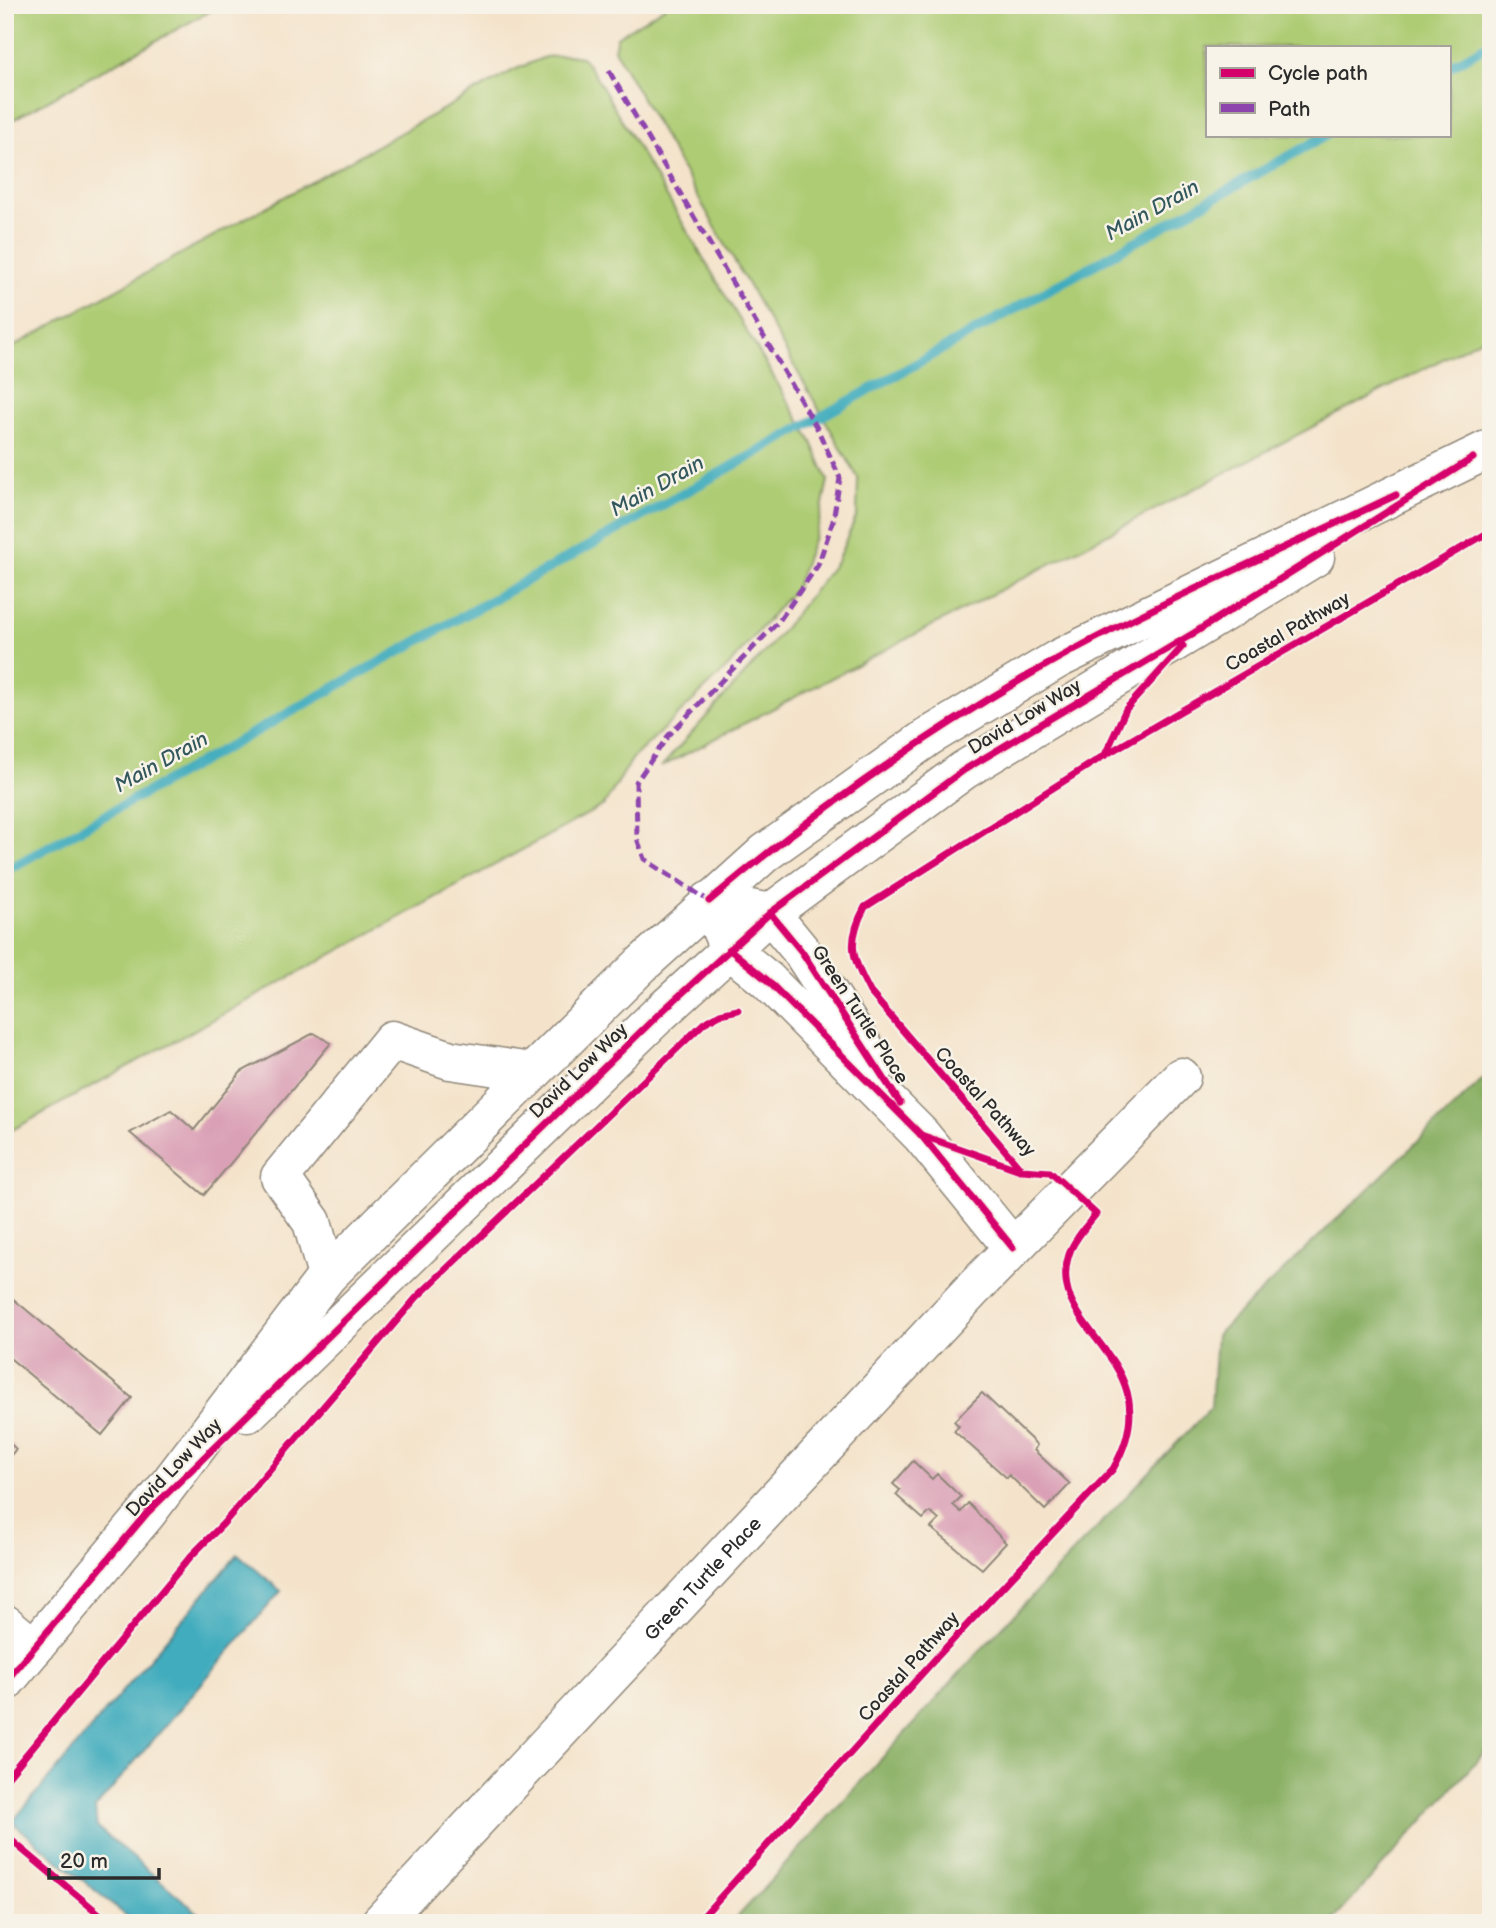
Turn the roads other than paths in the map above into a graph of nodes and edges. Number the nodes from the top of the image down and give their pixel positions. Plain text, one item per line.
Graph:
1 (1482, 453) edge
2 (709, 901) junction
3 (770, 913) junction
4 (729, 949) junction
5 (531, 1072) junction
6 (1181, 1077) dead end
7 (921, 1135) junction
8 (1013, 1248) junction
9 (327, 1276) junction
10 (147, 1513) junction
11 (19, 1636) edge
12 (5, 1682) edge
13 (380, 1923) edge

1 - 2 main road, David Low Way
1 - 3 main road, David Low Way
2 - 3 main road
2 - 4 main road, Green Turtle Place
2 - 5 main road, David Low Way
3 - 4 main road, David Low Way
3 - 7 main road, Green Turtle Place
4 - 7 main road, Green Turtle Place
4 - 10 main road, David Low Way
5 - 9 main road, David Low Way
5 - 9 main road
6 - 8 main road
7 - 8 main road, Green Turtle Place
8 - 13 main road, Green Turtle Place
9 - 10 main road, David Low Way
10 - 11 main road, David Low Way
11 - 12 main road, David Low Way

